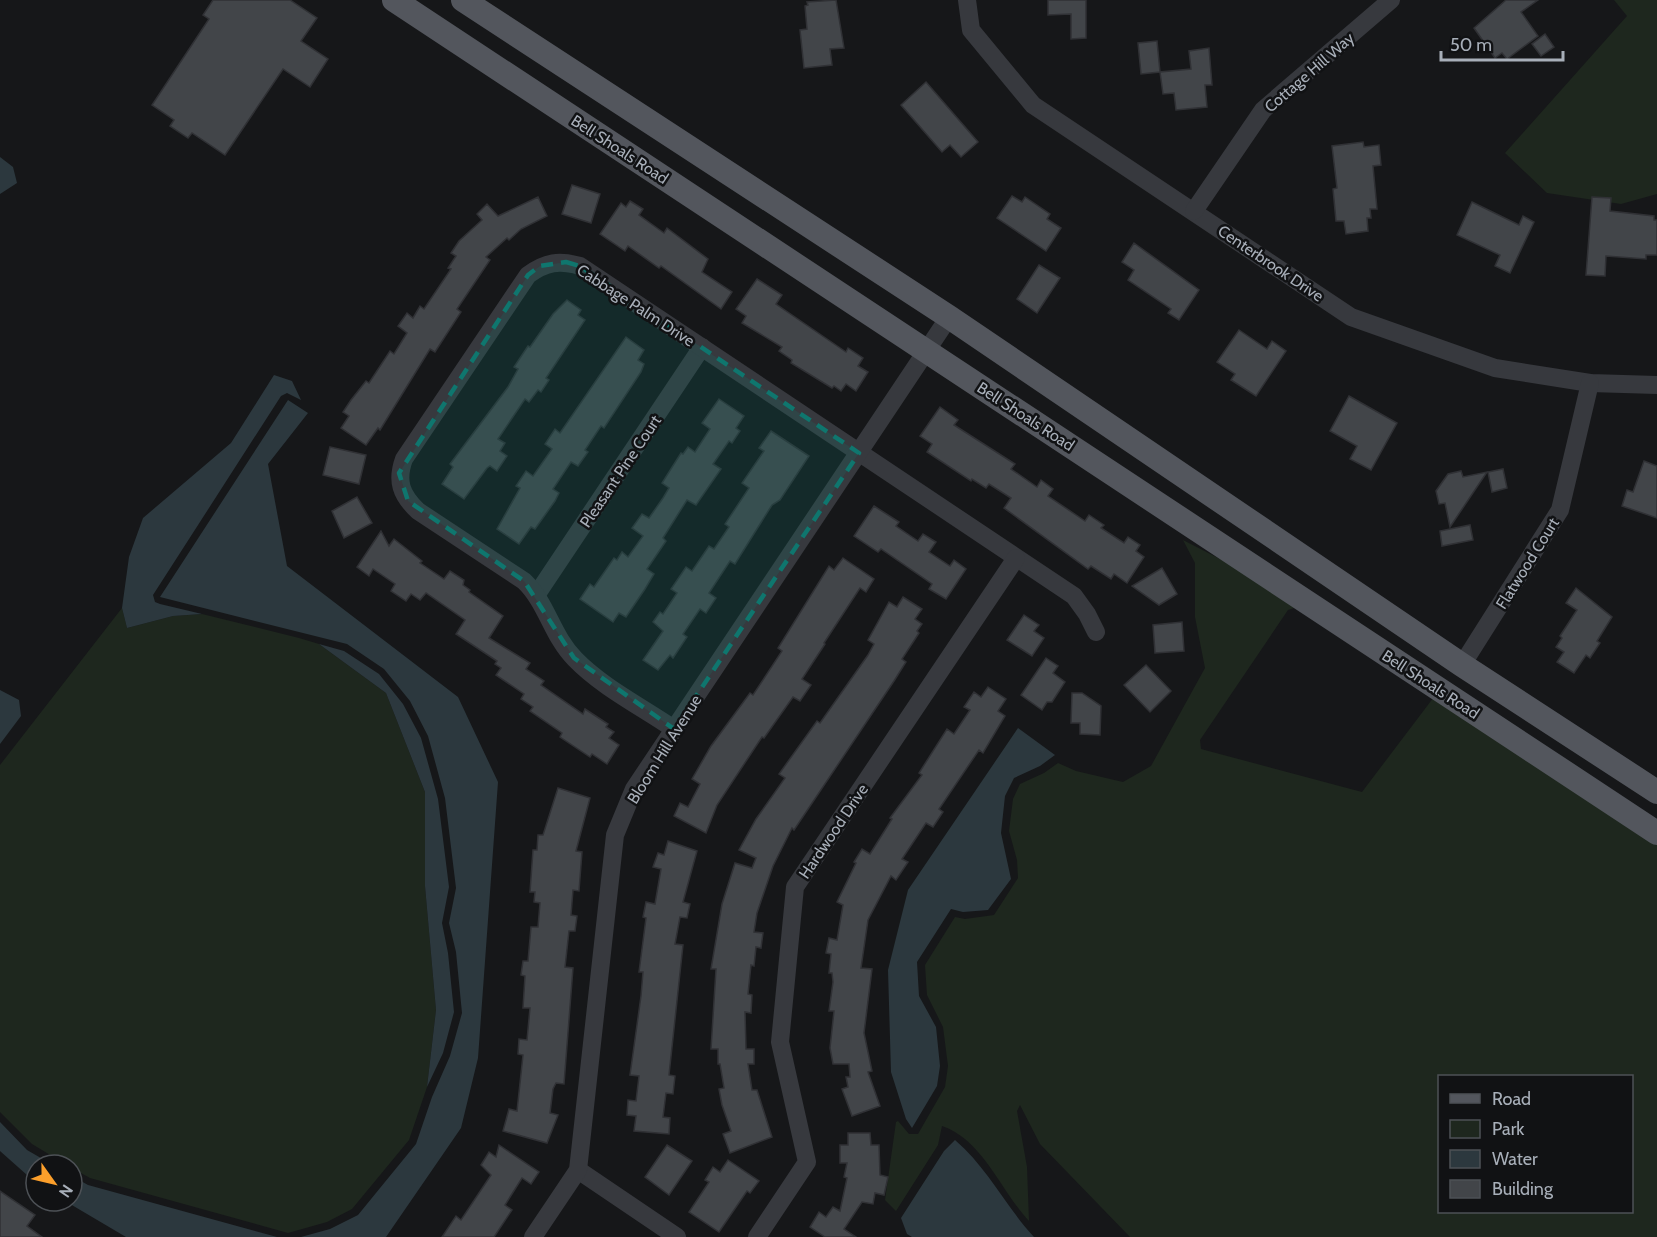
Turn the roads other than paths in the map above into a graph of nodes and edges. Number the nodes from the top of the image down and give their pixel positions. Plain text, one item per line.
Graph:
1 (394, 0) edge
2 (463, 0) edge
3 (967, 0) edge
4 (1391, 0) edge
5 (1194, 211) junction
6 (949, 317) junction
7 (702, 347) junction
8 (926, 351) junction
9 (1590, 383) junction
10 (1657, 385) edge
11 (859, 453) junction
12 (1016, 558) junction
13 (537, 594) junction
14 (1096, 632) dead end
15 (1462, 665) junction
16 (674, 729) junction
17 (1657, 792) edge
18 (1657, 833) edge
19 (578, 1170) junction
20 (533, 1237) edge
21 (677, 1237) edge
22 (757, 1237) edge

1 - 8 main road, Bell Shoals Road
2 - 6 main road, Bell Shoals Road
3 - 5 street, Centerbrook Drive
4 - 5 street, Cottage Hill Way
5 - 9 street, Centerbrook Drive
6 - 8 street, Bloom Hill Avenue
6 - 15 main road, Bell Shoals Road
7 - 11 street, Cabbage Palm Drive
7 - 13 street, Pleasant Pine Court
7 - 13 street, Cabbage Palm Drive
8 - 11 street, Bloom Hill Avenue
8 - 18 main road, Bell Shoals Road
9 - 10 street, Centerbrook Drive
9 - 15 street, Flatwood Court
11 - 12 street, Cabbage Palm Drive
11 - 16 street, Bloom Hill Avenue
12 - 14 street, Cabbage Palm Drive
12 - 22 street, Hardwood Drive
13 - 16 street, Cabbage Palm Drive
15 - 17 main road, Bell Shoals Road
16 - 19 street, Bloom Hill Avenue
19 - 20 street, Bloom Hill Avenue
19 - 21 street

